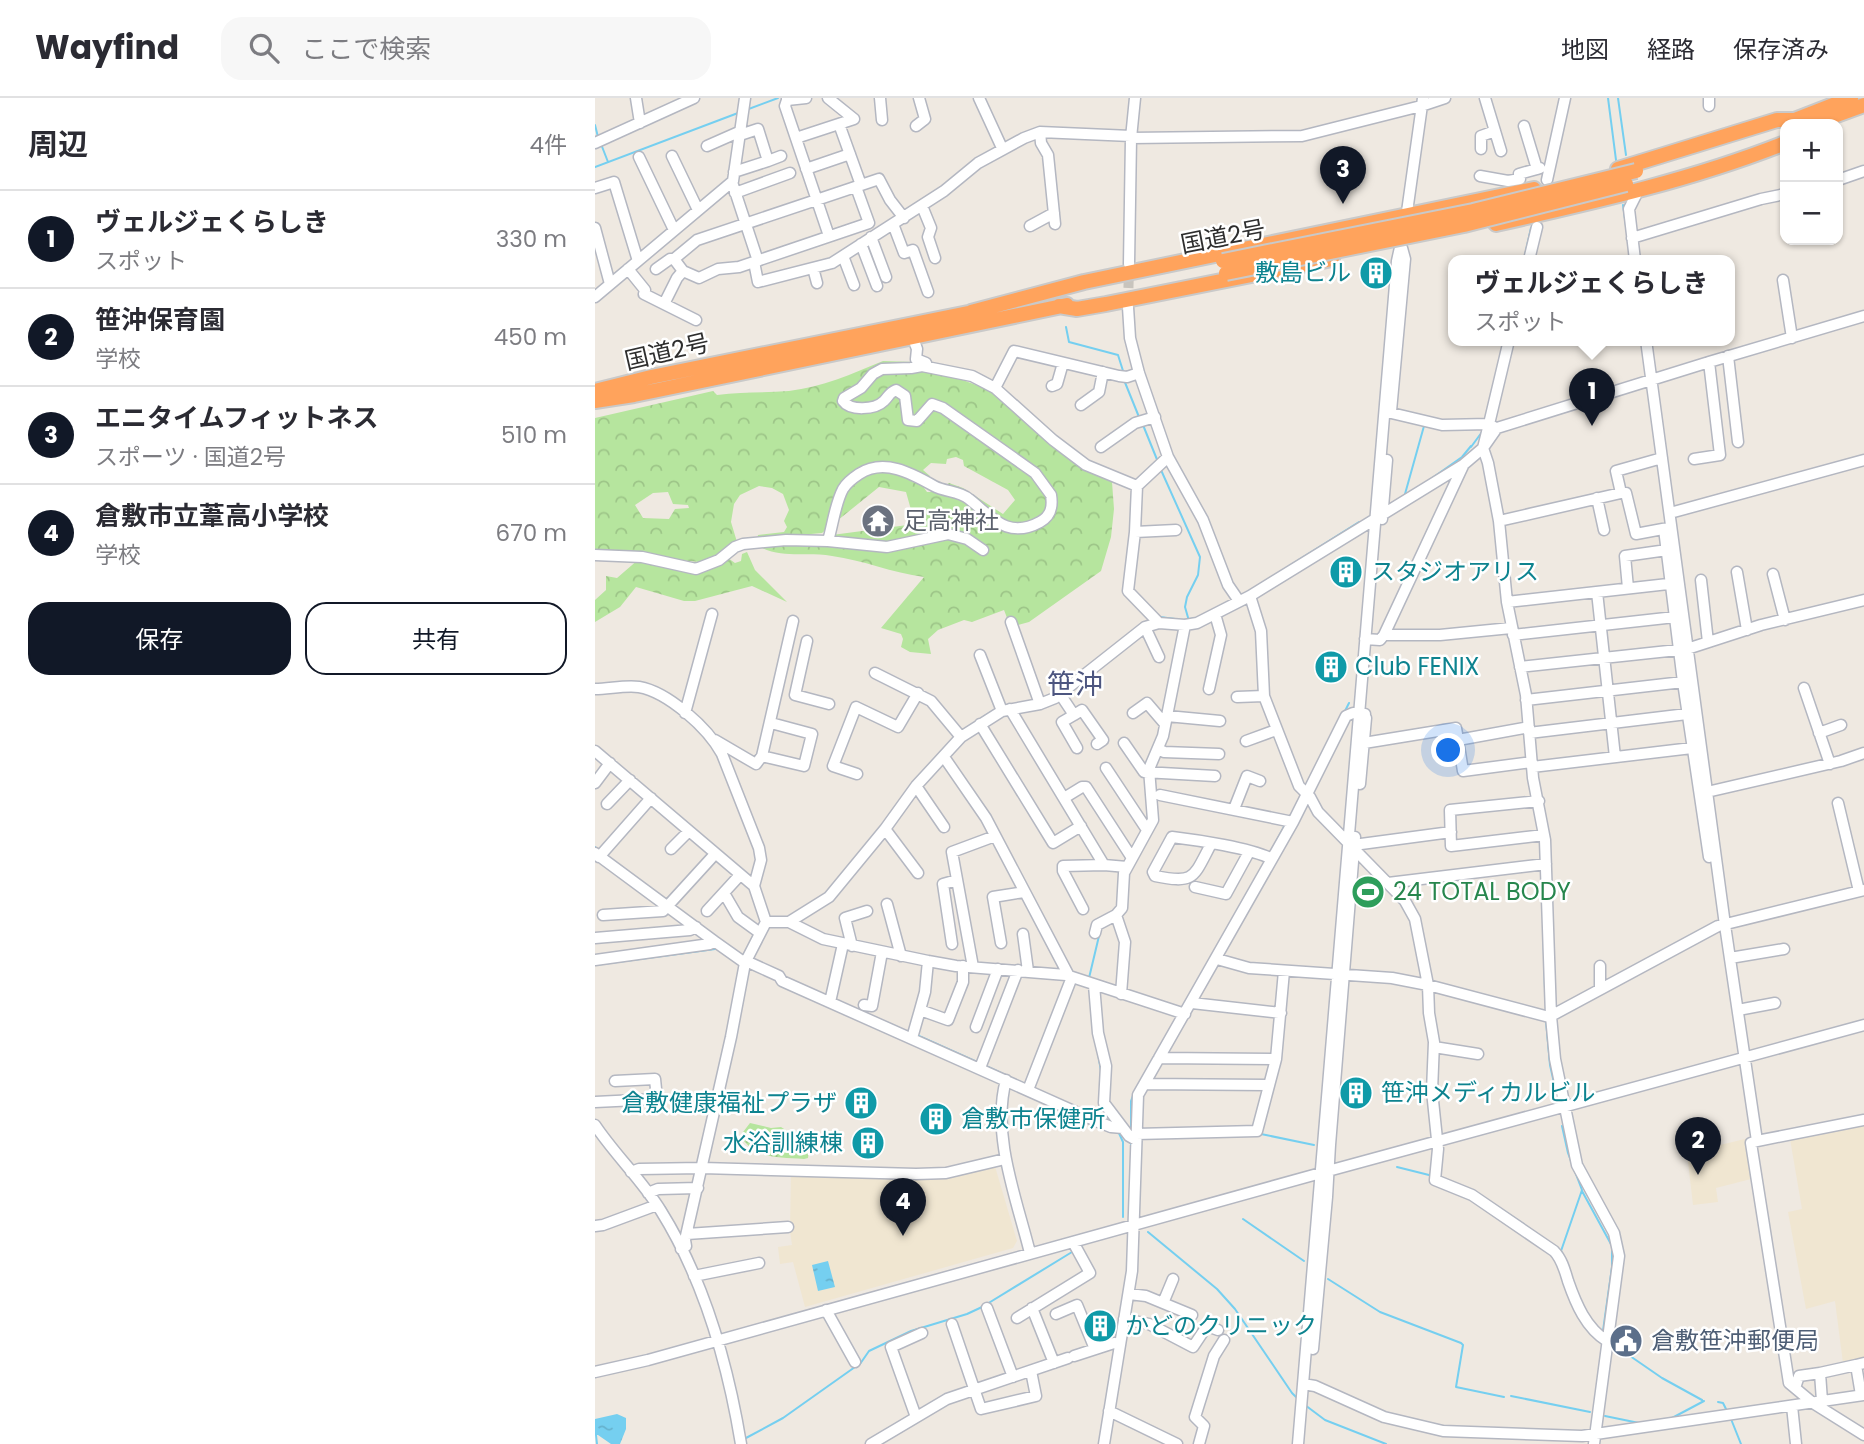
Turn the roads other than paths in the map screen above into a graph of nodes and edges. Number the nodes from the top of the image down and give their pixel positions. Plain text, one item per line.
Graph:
1 (636, 98) edge
2 (694, 98) edge
3 (744, 98) edge
4 (806, 98) edge
5 (828, 98) edge
6 (880, 98) edge
7 (919, 98) edge
8 (979, 98) edge
9 (1135, 98) edge
10 (1445, 98) edge
11 (1485, 98) edge
12 (1565, 98) edge
13 (1851, 98) edge
14 (787, 99) edge
15 (1422, 102) edge
16 (1864, 105) edge
17 (1864, 111) edge
18 (1798, 119) edge
19 (1826, 119) edge
20 (1843, 119) edge
21 (882, 120) dead end
22 (1780, 120) edge
23 (640, 123) junction
24 (839, 124) junction
25 (916, 126) dead end
26 (1524, 126) dead end
27 (1780, 126) edge
28 (1495, 131) junction
29 (1040, 132) junction
30 (741, 133) junction
31 (1780, 136) edge
32 (1131, 137) junction
33 (796, 138) junction
34 (595, 144) edge
35 (1780, 145) edge
36 (707, 146) dead end
37 (1002, 148) junction
38 (1481, 149) dead end
39 (1501, 151) dead end
40 (850, 154) junction
41 (672, 156) dead end
42 (781, 156) dead end
43 (639, 157) dead end
44 (768, 161) junction
45 (1545, 168) junction
46 (806, 169) junction
47 (1864, 171) edge
48 (790, 173) dead end
49 (1480, 176) dead end
50 (1843, 178) edge
51 (1547, 180) dead end
52 (1638, 180) junction
53 (734, 182) junction
54 (858, 186) junction
55 (595, 188) edge
56 (1780, 195) edge
57 (817, 200) junction
58 (922, 206) junction
59 (698, 210) junction
60 (1406, 217) junction
61 (904, 218) junction
62 (745, 224) junction
63 (894, 224) junction
64 (1030, 226) dead end
65 (1537, 227) dead end
66 (595, 228) edge
67 (674, 230) junction
68 (829, 236) junction
69 (871, 237) junction
70 (1635, 238) junction
71 (861, 244) junction
72 (1402, 244) junction
73 (1530, 255) edge
74 (1635, 255) edge
75 (843, 256) junction
76 (935, 258) dead end
77 (674, 259) junction
78 (638, 261) junction
79 (756, 261) junction
80 (1129, 264) tunnel mouth
81 (1225, 267) junction
82 (813, 268) junction
83 (628, 269) junction
84 (656, 269) dead end
85 (683, 271) junction
86 (886, 276) dead end
87 (1783, 280) dead end
88 (817, 283) dead end
89 (610, 284) junction
90 (854, 285) dead end
91 (877, 286) dead end
92 (929, 292) dead end
93 (595, 296) edge
94 (664, 304) junction
95 (1059, 306) junction
96 (1128, 307) tunnel mouth
97 (971, 312) junction
98 (1864, 316) edge
99 (697, 320) dead end
100 (913, 338) junction
101 (1792, 338) junction
102 (1508, 346) edge
103 (1647, 346) edge
104 (1728, 356) junction
105 (1709, 362) junction
106 (1063, 363) junction
107 (927, 366) junction
108 (1103, 372) junction
109 (1139, 373) junction
110 (651, 377) junction
111 (1651, 380) junction
112 (595, 384) edge
113 (1052, 386) dead end
114 (995, 388) junction
115 (595, 391) edge
116 (634, 395) junction
117 (595, 401) edge
118 (1081, 405) dead end
119 (595, 408) edge
120 (1388, 412) junction
121 (1155, 418) junction
122 (1493, 426) junction
123 (1738, 442) dead end
124 (1101, 447) dead end
125 (1483, 448) junction
126 (1659, 458) junction
127 (1694, 459) dead end
128 (1864, 460) edge
129 (1162, 462) junction
130 (1463, 465) junction
131 (1137, 486) junction
132 (1621, 493) junction
133 (1597, 498) junction
134 (1670, 513) junction
135 (1379, 517) junction
136 (1499, 521) junction
137 (1668, 528) junction
138 (1176, 530) dead end
139 (1604, 530) dead end
140 (1135, 532) junction
141 (828, 541) junction
142 (983, 550) dead end
143 (1667, 550) junction
144 (595, 555) edge
145 (1737, 572) dead end
146 (1773, 573) dead end
147 (1701, 580) dead end
148 (1675, 583) junction
149 (1628, 588) junction
150 (1597, 592) junction
151 (1250, 596) junction
152 (1864, 600) edge
153 (1239, 601) junction
154 (1507, 602) junction
155 (712, 614) dead end
156 (1215, 614) junction
157 (1675, 617) junction
158 (1785, 620) junction
159 (793, 621) dead end
160 (1010, 622) dead end
161 (1159, 623) junction
162 (1188, 624) junction
163 (1600, 625) junction
164 (1145, 627) junction
165 (1747, 630) junction
166 (1512, 631) junction
167 (1384, 635) junction
168 (1369, 639) junction
169 (807, 641) dead end
170 (1708, 642) junction
171 (1683, 649) junction
172 (980, 655) dead end
173 (1159, 657) dead end
174 (1604, 658) junction
175 (1520, 667) junction
176 (875, 673) dead end
177 (1683, 682) junction
178 (1804, 688) dead end
179 (595, 689) edge
180 (1209, 689) dead end
181 (778, 691) junction
182 (1608, 691) junction
183 (918, 693) junction
184 (1060, 694) junction
185 (796, 695) junction
186 (1264, 696) junction
187 (1237, 697) dead end
188 (1526, 700) junction
189 (1039, 702) junction
190 (829, 704) dead end
191 (1003, 708) junction
192 (685, 713) junction
193 (1133, 713) dead end
194 (1363, 714) junction
195 (1687, 714) junction
196 (1073, 715) junction
197 (1169, 718) junction
198 (1220, 721) dead end
199 (771, 723) junction
200 (980, 724) junction
201 (1612, 724) junction
202 (1842, 725) dead end
203 (1276, 730) junction
204 (1529, 730) junction
205 (1819, 733) junction
206 (960, 735) junction
207 (1249, 736) dead end
208 (714, 739) junction
209 (1458, 740) junction
210 (1124, 743) dead end
211 (1364, 743) junction
212 (1097, 744) dead end
213 (1077, 748) dead end
214 (1692, 748) junction
215 (1161, 750) junction
216 (595, 751) edge
217 (1864, 753) edge
218 (1219, 754) dead end
219 (762, 756) junction
220 (944, 757) junction
221 (1615, 757) junction
222 (610, 763) junction
223 (1532, 764) junction
224 (1830, 764) junction
225 (1106, 768) dead end
226 (1152, 773) junction
227 (857, 774) dead end
228 (1215, 776) dead end
229 (630, 779) junction
230 (1261, 781) dead end
231 (595, 783) edge
232 (916, 786) junction
233 (1707, 792) junction
234 (1160, 795) dead end
235 (1306, 795) junction
236 (651, 798) junction
237 (1064, 798) junction
238 (1539, 801) junction
239 (1838, 803) dead end
240 (607, 804) dead end
241 (1234, 809) junction
242 (1290, 820) junction
243 (1080, 826) junction
244 (944, 827) dead end
245 (885, 829) junction
246 (1147, 830) junction
247 (689, 831) junction
248 (1451, 832) junction
249 (1544, 834) junction
250 (995, 836) junction
251 (1211, 844) junction
252 (1353, 846) junction
253 (671, 849) dead end
254 (1249, 852) junction
255 (715, 854) junction
256 (597, 855) edge
257 (1269, 857) junction
258 (1130, 862) junction
259 (1546, 864) junction
260 (1104, 865) junction
261 (918, 873) dead end
262 (740, 875) junction
263 (957, 880) junction
264 (1388, 883) junction
265 (754, 886) junction
266 (1195, 887) dead end
267 (1862, 891) edge
268 (1024, 892) junction
269 (724, 893) junction
270 (887, 904) dead end
271 (669, 905) junction
272 (1083, 908) dead end
273 (707, 911) dead end
274 (867, 911) dead end
275 (603, 915) dead end
276 (1117, 918) junction
277 (766, 922) junction
278 (789, 922) junction
279 (1721, 926) junction
280 (696, 928) junction
281 (760, 933) junction
282 (1095, 933) dead end
283 (1023, 934) dead end
284 (595, 939) edge
285 (714, 941) junction
286 (1001, 943) dead end
287 (951, 944) dead end
288 (848, 945) junction
289 (1784, 949) dead end
290 (882, 952) junction
291 (901, 956) junction
292 (1730, 958) junction
293 (1217, 959) junction
294 (595, 960) edge
295 (928, 961) junction
296 (745, 962) junction
297 (1599, 966) dead end
298 (968, 967) junction
299 (998, 969) junction
300 (1023, 971) junction
301 (1284, 971) junction
302 (1341, 975) junction
303 (1070, 977) junction
304 (1090, 984) junction
305 (1426, 985) junction
306 (1600, 989) junction
307 (1121, 994) junction
308 (831, 999) junction
309 (1192, 1003) junction
310 (1775, 1003) dead end
311 (864, 1005) dead end
312 (920, 1010) junction
313 (1738, 1010) junction
314 (1182, 1013) junction
315 (1281, 1013) junction
316 (1551, 1016) junction
317 (1864, 1025) edge
318 (977, 1027) dead end
319 (913, 1035) junction
320 (1434, 1047) junction
321 (1478, 1054) dead end
322 (1159, 1058) junction
323 (1744, 1058) junction
324 (1276, 1059) junction
325 (981, 1066) junction
326 (1006, 1080) junction
327 (615, 1081) dead end
328 (1145, 1084) junction
329 (1268, 1086) junction
330 (1029, 1088) junction
331 (595, 1102) edge
332 (1564, 1106) junction
333 (1864, 1120) edge
334 (595, 1125) edge
335 (1119, 1128) junction
336 (1136, 1137) junction
337 (1438, 1141) junction
338 (1760, 1141) junction
339 (1005, 1159) junction
340 (702, 1168) junction
341 (634, 1171) junction
342 (1325, 1172) junction
343 (698, 1188) junction
344 (651, 1192) junction
345 (656, 1205) junction
346 (1135, 1224) junction
347 (595, 1226) edge
348 (787, 1227) dead end
349 (687, 1234) junction
350 (1073, 1242) junction
351 (683, 1248) junction
352 (1030, 1253) junction
353 (759, 1263) dead end
354 (695, 1276) junction
355 (1173, 1279) dead end
356 (1129, 1294) junction
357 (1163, 1303) junction
358 (988, 1308) dead end
359 (1032, 1308) junction
360 (826, 1310) junction
361 (1056, 1314) dead end
362 (1192, 1315) dead end
363 (1017, 1318) dead end
364 (1124, 1319) junction
365 (952, 1324) dead end
366 (1218, 1330) dead end
367 (922, 1333) dead end
368 (717, 1340) junction
369 (1224, 1340) dead end
370 (1607, 1341) junction
371 (1117, 1344) junction
372 (1095, 1349) junction
373 (855, 1362) dead end
374 (1055, 1363) junction
375 (1860, 1364) edge
376 (595, 1371) edge
377 (1031, 1373) junction
378 (1820, 1375) junction
379 (1013, 1377) junction
380 (1306, 1384) junction
381 (1796, 1387) junction
382 (975, 1392) junction
383 (1862, 1395) edge
384 (1818, 1402) junction
385 (1304, 1405) junction
386 (1792, 1406) junction
387 (1109, 1411) junction
388 (916, 1417) junction
389 (1864, 1435) edge
390 (1486, 1439) edge
391 (1594, 1439) edge
392 (1163, 1441) edge
393 (741, 1444) edge
394 (871, 1444) edge
395 (1104, 1444) edge
396 (1177, 1444) edge
397 (1199, 1444) edge
398 (1298, 1444) edge
399 (1304, 1444) edge
400 (1796, 1444) edge

1 - 23 street
2 - 23 street
3 - 30 street
4 - 14 street
5 - 24 street
6 - 21 street
7 - 25 street
8 - 37 street
9 - 32 street
10 - 15 street
11 - 28 street
12 - 45 street
13 - 18 highway, 国道2号
14 - 33 street
15 - 32 street
15 - 60 street
16 - 19 highway
17 - 20 highway
22 - 60 highway
23 - 34 street
24 - 33 street
24 - 40 street
26 - 45 street
27 - 52 highway, 国道2号
28 - 38 street
28 - 39 street
29 - 32 street
29 - 37 street
29 - 64 street
30 - 36 street
30 - 44 street
30 - 53 street
31 - 52 highway, 国道2号
32 - 80 street
33 - 46 street
35 - 52 highway
37 - 58 street
40 - 46 street
40 - 54 street
41 - 59 street
42 - 44 street
43 - 67 street
44 - 53 street
45 - 49 street
45 - 51 street
46 - 57 street
47 - 50 street
48 - 53 street
52 - 70 street
52 - 72 highway
52 - 81 highway, 国道2号, bridge
53 - 59 street
53 - 62 street
54 - 57 street
54 - 61 street
54 - 68 street
55 - 78 street
56 - 70 street
57 - 62 street
57 - 68 street
58 - 61 street
58 - 76 street
59 - 67 street
60 - 72 street
60 - 97 highway
61 - 63 street
62 - 77 street
62 - 79 street
63 - 69 street
63 - 92 street
65 - 73 street
66 - 89 street
67 - 78 street
68 - 79 street
69 - 71 street
69 - 86 street
70 - 74 street
71 - 75 street
71 - 91 street
72 - 95 highway
72 - 120 street
75 - 82 street
75 - 90 street
77 - 84 street
77 - 85 street
78 - 83 street
79 - 82 street
79 - 85 street
81 - 95 highway, 国道2号
81 - 97 highway, 国道2号
82 - 88 street
83 - 89 street
83 - 94 street
85 - 94 street
87 - 101 street
89 - 93 street
94 - 99 street
95 - 100 highway, 国道2号
96 - 109 street
97 - 110 highway, 国道2号
98 - 101 street
100 - 107 street
100 - 116 highway, 国道2号
101 - 104 street
102 - 122 street
103 - 111 street
104 - 105 street
104 - 123 street
105 - 111 street
105 - 127 street
106 - 108 street
106 - 113 street
106 - 114 street
107 - 114 street
107 - 141 street
108 - 109 street
108 - 118 street
109 - 121 street
110 - 112 highway
110 - 115 highway, 国道2号
111 - 122 street
111 - 126 street
114 - 131 street
116 - 117 highway, 国道2号
116 - 119 highway
120 - 122 street
120 - 135 street
121 - 124 street
121 - 129 street
122 - 125 street
125 - 130 street
125 - 136 street
126 - 132 street
126 - 134 street
128 - 134 street
129 - 131 street
129 - 153 street
130 - 135 street
130 - 167 street
131 - 140 street
132 - 133 street
132 - 137 street
133 - 136 street
133 - 139 street
134 - 137 street
135 - 151 street
135 - 168 street
136 - 154 street
137 - 143 street
137 - 148 street
138 - 140 street
140 - 161 street
141 - 142 street
141 - 144 street
143 - 148 street
143 - 149 street
145 - 165 street
146 - 158 street
147 - 170 street
148 - 149 street
148 - 157 street
148 - 171 street
149 - 150 street
150 - 154 street
150 - 163 street
151 - 153 street
151 - 186 street
152 - 158 street
153 - 156 street
154 - 166 street
155 - 192 street
156 - 162 street
156 - 180 street
157 - 163 street
157 - 171 street
158 - 165 street
159 - 181 street
160 - 189 street
161 - 162 street
161 - 164 street
162 - 197 street
163 - 166 street
163 - 174 street
164 - 173 street
164 - 184 street
165 - 170 street
166 - 167 street
166 - 175 street
167 - 168 street
168 - 194 street
169 - 185 street
170 - 171 street
171 - 174 street
171 - 177 street
171 - 233 street
172 - 191 street
174 - 175 street
174 - 182 street
175 - 188 street
176 - 183 street
177 - 182 street
177 - 195 street
178 - 205 street
179 - 192 street
181 - 185 street
181 - 199 street
182 - 188 street
182 - 201 street
183 - 206 street
183 - 227 street
184 - 189 street
184 - 196 street
185 - 190 street
186 - 187 street
186 - 203 street
188 - 204 street
189 - 191 street
191 - 200 street
191 - 237 street
192 - 208 street
193 - 197 street
194 - 211 street
194 - 235 street
194 - 252 street
195 - 201 street
195 - 214 street
196 - 212 street
196 - 213 street
197 - 198 street
197 - 215 street
199 - 219 street
199 - 219 street
200 - 206 street
200 - 243 street
201 - 204 street
201 - 221 street
202 - 205 street
203 - 207 street
203 - 235 street
204 - 209 street
204 - 223 street
205 - 224 street
206 - 220 street
208 - 219 street
208 - 265 street
209 - 211 street
209 - 223 street
210 - 226 street
211 - 252 street
214 - 221 street
214 - 279 street
215 - 218 street
215 - 226 street
216 - 222 street
217 - 224 street
220 - 232 street
220 - 250 street
221 - 223 street
222 - 229 street
222 - 231 street
223 - 238 street
224 - 233 street
225 - 246 street
226 - 228 street
226 - 246 street
229 - 236 street
229 - 240 street
230 - 241 street
232 - 244 street
232 - 245 street
233 - 279 street
234 - 241 street
235 - 242 street
235 - 252 street
236 - 247 street
236 - 256 street
237 - 243 street
237 - 258 street
238 - 248 street
238 - 249 street
239 - 267 street
241 - 242 street
242 - 257 street
243 - 260 street
245 - 261 street
245 - 278 street
246 - 258 street
247 - 253 street
247 - 255 street
248 - 249 street
248 - 252 street
249 - 259 street
250 - 263 street
250 - 268 street
251 - 251 street
251 - 254 street
252 - 264 street
252 - 302 street
254 - 257 street
254 - 266 street
255 - 262 street
255 - 271 street
256 - 271 street
257 - 293 street
258 - 260 street
258 - 276 street
259 - 264 street
259 - 316 street
260 - 272 street
262 - 265 street
262 - 269 street
263 - 287 street
263 - 298 street
264 - 305 street
265 - 277 street
267 - 279 street
268 - 286 street
268 - 303 street
269 - 273 street
269 - 281 street
270 - 291 street
271 - 275 street
271 - 280 street
274 - 288 street
276 - 282 street
276 - 307 street
277 - 278 street
277 - 281 street
278 - 288 street
279 - 292 street
279 - 306 street
280 - 284 street
280 - 285 street
281 - 296 street
283 - 300 street
285 - 294 street
285 - 296 street
288 - 290 street
288 - 308 street
289 - 292 street
290 - 291 street
290 - 311 street
291 - 295 street
292 - 313 street
293 - 301 street
293 - 309 street
295 - 298 street
295 - 312 street
296 - 308 street
296 - 340 street
297 - 306 street
298 - 299 street
298 - 312 street
299 - 300 street
299 - 318 street
300 - 303 street
300 - 325 street
301 - 302 street
301 - 315 street
302 - 305 street
302 - 342 street
303 - 304 street
303 - 330 street
304 - 307 street
304 - 335 street
305 - 316 street
305 - 320 street
306 - 316 street
307 - 314 street
308 - 319 street
309 - 314 street
309 - 315 street
310 - 313 street
312 - 319 street
313 - 323 street
314 - 322 street
315 - 324 street
316 - 332 street
317 - 323 street
319 - 325 street
320 - 321 street
320 - 337 street
322 - 324 street
322 - 328 street
323 - 332 street
323 - 338 street
324 - 329 street
325 - 326 street
326 - 330 street
326 - 339 street
327 - 331 street
328 - 329 street
328 - 336 street
329 - 336 street
330 - 335 street
332 - 337 street
332 - 370 street
333 - 338 street
334 - 341 street
335 - 336 street
336 - 346 street
337 - 342 street
337 - 370 street
338 - 381 street
339 - 340 street
339 - 352 street
340 - 341 street
340 - 343 street
341 - 344 street
342 - 346 street
342 - 380 street
343 - 344 street
343 - 349 street
344 - 345 street
345 - 347 street
345 - 351 street
346 - 350 street
346 - 356 street
348 - 349 street
349 - 351 street
350 - 352 street
350 - 359 street
351 - 354 street
352 - 360 street
353 - 354 street
354 - 368 street
355 - 357 street
356 - 357 street
356 - 364 street
357 - 362 street
358 - 379 street
359 - 363 street
359 - 374 street
360 - 368 street
360 - 373 street
361 - 372 street
364 - 366 street
364 - 371 street
365 - 382 street
367 - 388 street
368 - 376 street
368 - 393 street
369 - 397 street
370 - 391 street
371 - 372 street
371 - 387 street
372 - 374 street
374 - 377 street
375 - 378 street
375 - 383 street
377 - 379 street
377 - 382 street
378 - 381 street
378 - 384 street
379 - 382 street
380 - 385 street
380 - 390 street
381 - 384 street
382 - 388 street
383 - 384 street
384 - 386 street
384 - 389 street
385 - 398 street
385 - 399 street
386 - 391 street
386 - 400 street
387 - 392 street
387 - 395 street
388 - 394 street
390 - 391 street
392 - 396 street

